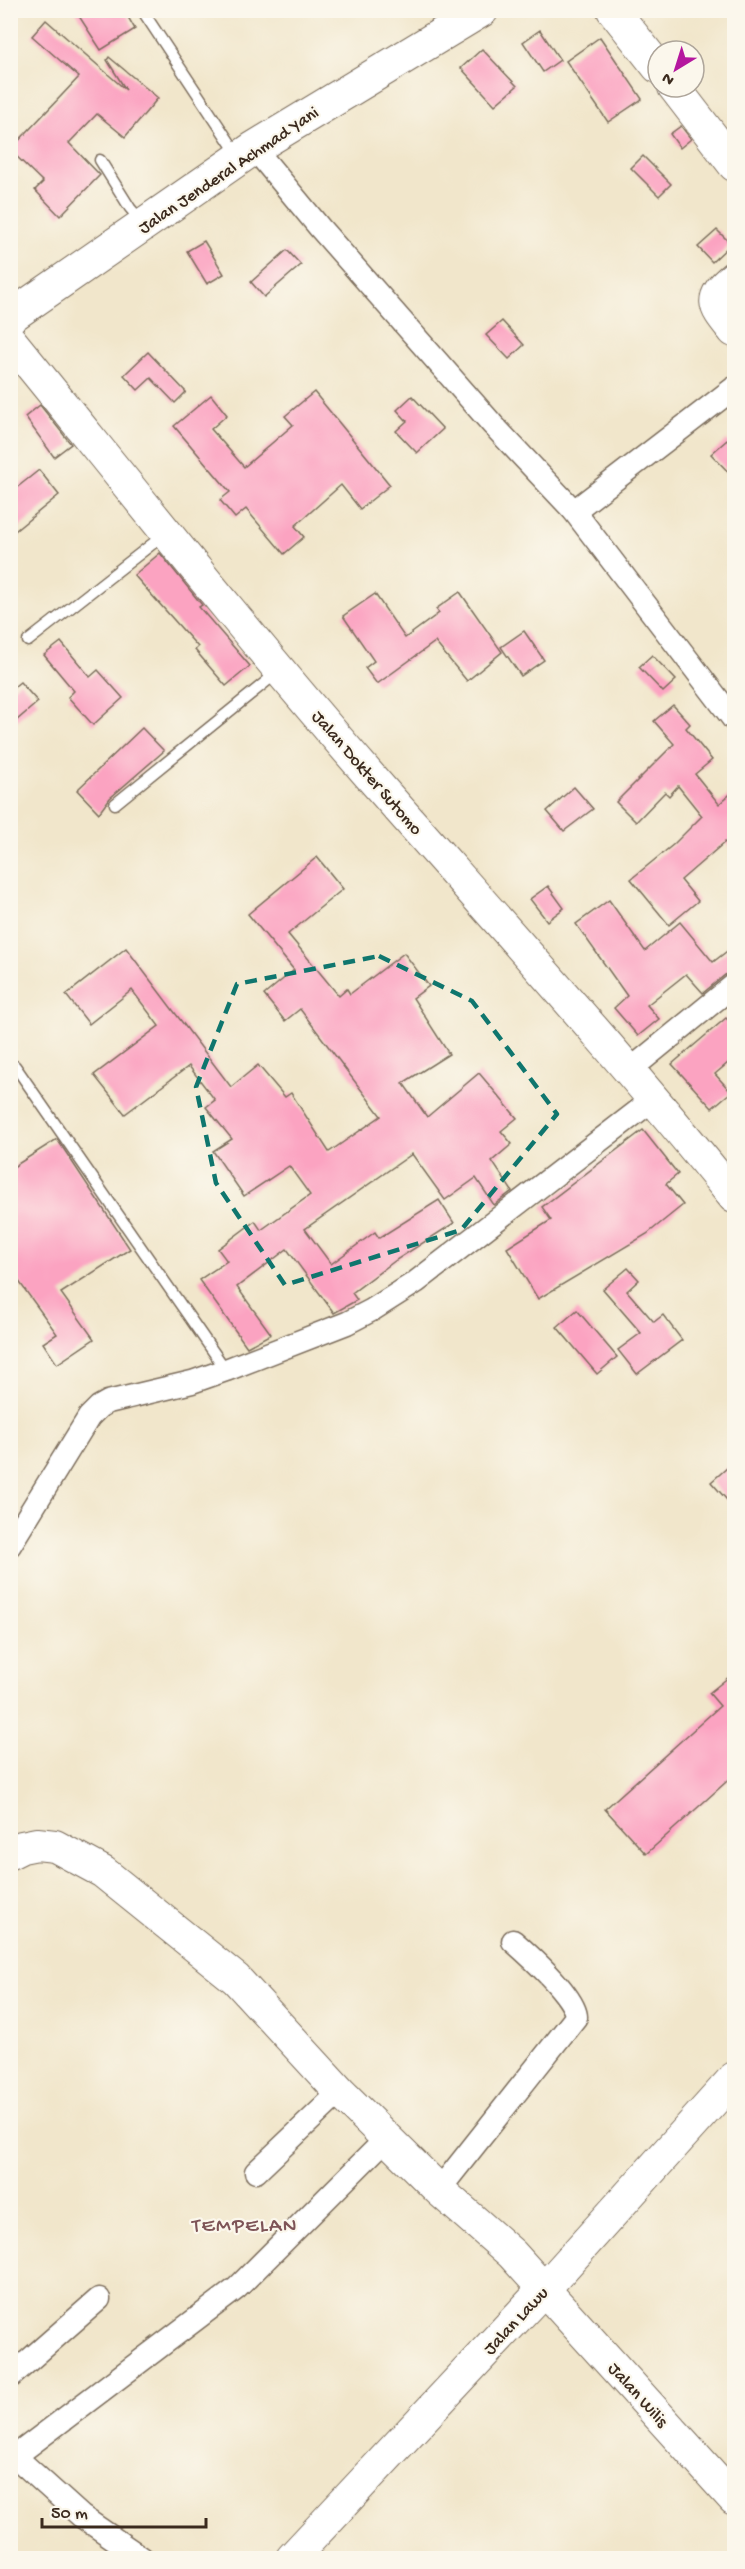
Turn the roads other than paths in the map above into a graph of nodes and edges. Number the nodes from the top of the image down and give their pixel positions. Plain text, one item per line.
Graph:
1 (142, 10) edge
2 (482, 10) edge
3 (613, 10) edge
4 (646, 52) edge
5 (683, 99) edge
6 (247, 153) junction
7 (100, 160) dead end
8 (735, 165) edge
9 (144, 224) junction
10 (735, 277) edge
11 (10, 317) edge
12 (735, 331) edge
13 (10, 340) edge
14 (735, 388) edge
15 (574, 512) junction
16 (166, 533) junction
17 (28, 641) dead end
18 (281, 670) junction
19 (735, 720) edge
20 (115, 804) dead end
21 (735, 985) edge
22 (15, 1066) dead end
23 (630, 1070) junction
24 (655, 1098) junction
25 (735, 1197) edge
26 (226, 1370) junction
27 (10, 1545) edge
28 (10, 1853) edge
29 (513, 1941) dead end
30 (735, 2078) edge
31 (340, 2092) junction
32 (387, 2138) junction
33 (256, 2172) dead end
34 (440, 2190) junction
35 (545, 2288) junction
36 (99, 2299) dead end
37 (10, 2377) edge
38 (12, 2456) edge
39 (735, 2499) edge
40 (138, 2557) edge
41 (292, 2559) edge

1 - 6 lane
2 - 6 highway, Jalan Jenderal Achmad Yani
3 - 4 main road
5 - 8 main road
6 - 9 highway, Jalan Jenderal Achmad Yani
6 - 15 street
7 - 9 lane
9 - 11 highway, Jalan Jenderal Achmad Yani
10 - 12 main road
13 - 16 main road, Jalan Dokter Sutomo
14 - 15 street
15 - 19 street
16 - 17 lane
16 - 18 main road, Jalan Dokter Sutomo
18 - 20 lane
18 - 23 main road, Jalan Dokter Sutomo
21 - 23 street
22 - 26 lane
23 - 24 main road, Jalan Dokter Sutomo
24 - 25 main road, Jalan Dokter Sutomo
24 - 26 street
26 - 27 street
28 - 31 main road, Jalan Wilis
29 - 34 street
30 - 35 main road, Jalan Lawu
31 - 32 main road, Jalan Wilis
31 - 33 street
32 - 34 main road, Jalan Wilis
32 - 38 street
34 - 35 main road, Jalan Wilis
35 - 39 main road, Jalan Wilis
35 - 41 main road, Jalan Lawu
36 - 37 street
38 - 40 street

